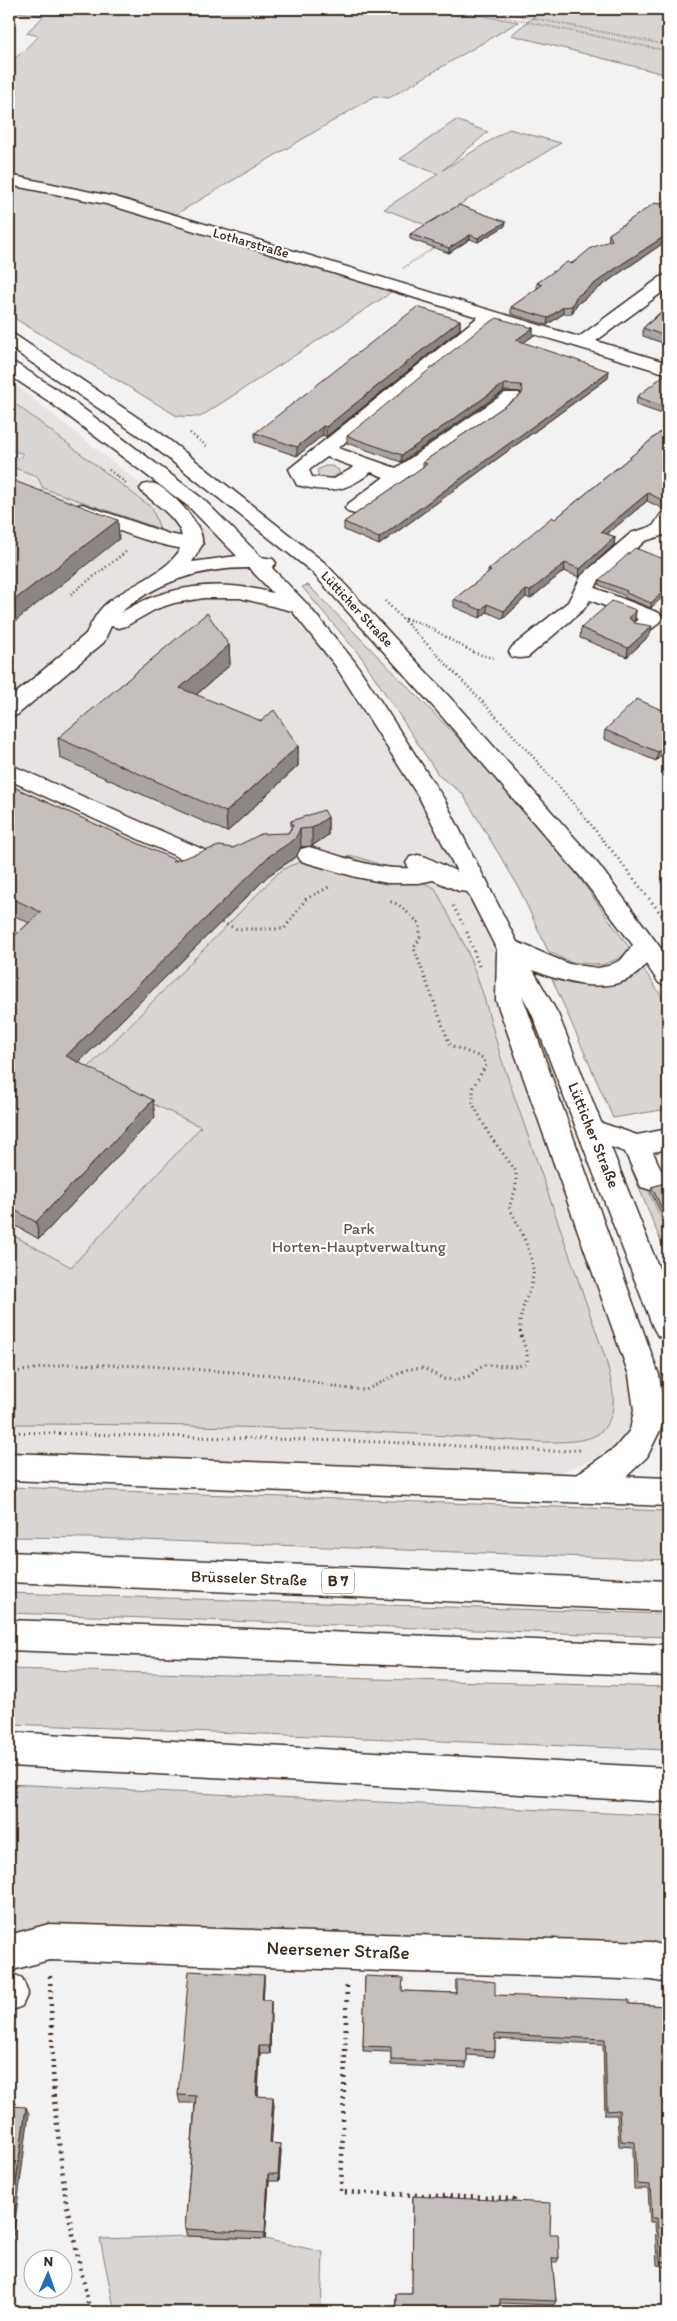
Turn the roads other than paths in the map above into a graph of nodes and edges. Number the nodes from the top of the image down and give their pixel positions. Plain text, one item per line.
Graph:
1 (9, 180) edge
2 (668, 280) edge
3 (492, 315) junction
4 (9, 339) edge
5 (582, 343) junction
6 (12, 369) edge
7 (668, 369) edge
8 (512, 397) edge
9 (324, 450) junction
10 (368, 465) junction
11 (398, 475) junction
12 (65, 504) edge
13 (355, 508) dead end
14 (665, 529) edge
15 (193, 544) junction
16 (254, 562) junction
17 (167, 575) junction
18 (338, 588) junction
19 (584, 591) junction
20 (299, 608) junction
21 (641, 627) edge
22 (95, 638) junction
23 (520, 652) road end
24 (9, 710) edge
25 (13, 779) edge
26 (308, 854) edge
27 (202, 858) edge
28 (408, 858) dead end
29 (435, 872) junction
30 (476, 885) junction
31 (646, 944) junction
32 (508, 948) junction
33 (668, 977) edge
34 (592, 1130) junction
35 (667, 1141) edge
36 (636, 1145) junction
37 (651, 1179) dead end
38 (663, 1292) edge
39 (668, 1327) edge
40 (9, 1466) edge
41 (581, 1490) junction
42 (668, 1492) edge
43 (9, 1567) edge
44 (668, 1596) edge
45 (9, 1635) edge
46 (668, 1661) edge
47 (9, 1749) edge
48 (668, 1785) edge
49 (9, 1953) edge
50 (668, 1965) edge

1 - 3 main road, Lotharstraße
2 - 5 main road
3 - 5 main road, Lotharstraße
3 - 9 main road
4 - 18 main road, Lütticher Straße
5 - 7 main road, Lotharstraße
6 - 15 main road
6 - 16 main road, Lütticher Straße
8 - 11 main road
9 - 10 main road
9 - 10 main road
10 - 11 main road
11 - 13 main road
12 - 15 main road
14 - 19 main road
15 - 17 main road
16 - 17 main road
16 - 18 main road
16 - 20 main road, Lütticher Straße
17 - 22 main road
18 - 31 main road, Lütticher Straße
19 - 21 main road
19 - 23 main road
20 - 22 main road
20 - 30 main road, Lütticher Straße
22 - 24 main road
25 - 27 main road
26 - 29 main road
28 - 29 main road
29 - 30 main road
30 - 32 main road, Lütticher Straße
31 - 32 main road
31 - 33 main road, Lütticher Straße
32 - 34 main road, Lütticher Straße
32 - 41 main road
34 - 36 main road
34 - 38 main road, Lütticher Straße
35 - 36 main road
36 - 37 main road
38 - 39 main road, Lütticher Straße
40 - 41 main road
41 - 42 main road
43 - 44 main road, Brüsseler Straße / B 7
45 - 46 main road
47 - 48 main road
49 - 50 main road, Neersener Straße

